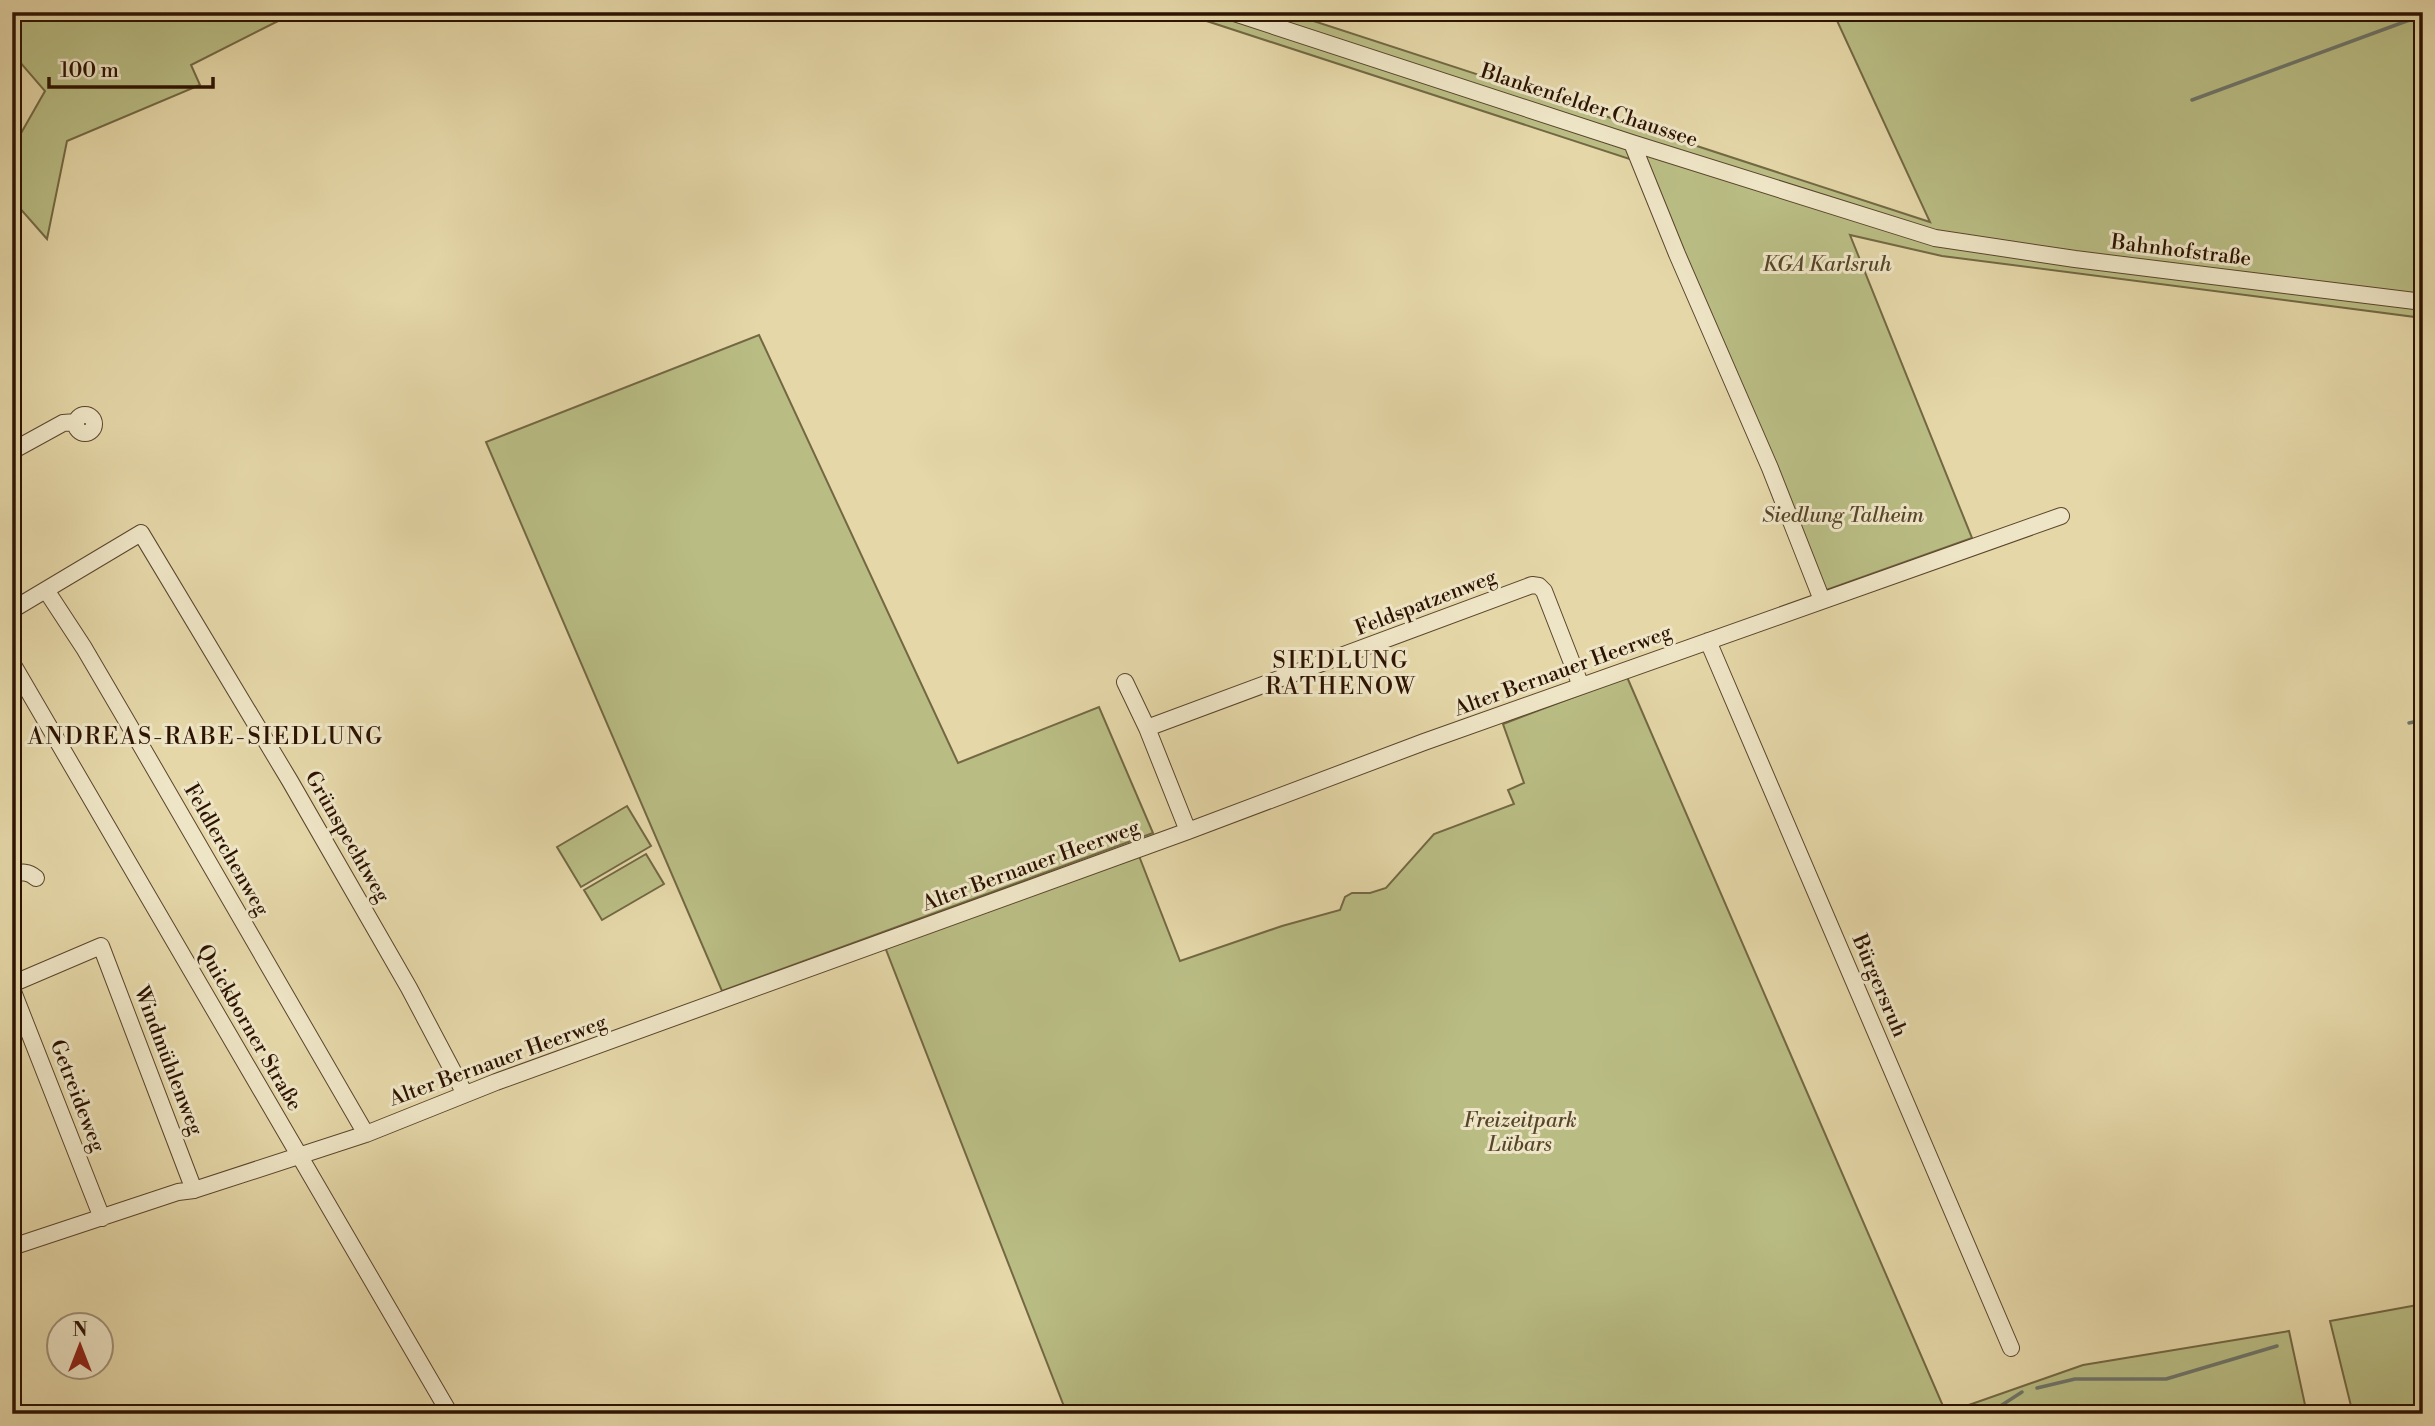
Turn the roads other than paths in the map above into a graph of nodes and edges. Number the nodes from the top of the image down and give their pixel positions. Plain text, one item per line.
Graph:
1 (1231, 12) edge
2 (1632, 143) junction
3 (1935, 238) joint
4 (2423, 302) edge
5 (76, 422) dead end
6 (12, 452) edge
7 (2061, 516) dead end
8 (46, 590) junction
9 (1822, 600) junction
10 (12, 610) edge
11 (1708, 641) junction
12 (12, 663) edge
13 (1125, 682) dead end
14 (1581, 686) junction
15 (1147, 728) junction
16 (1188, 831) junction
17 (12, 874) edge
18 (36, 878) dead end
19 (12, 984) edge
20 (12, 989) edge
21 (465, 1094) junction
22 (366, 1133) junction
23 (299, 1156) junction
24 (194, 1190) junction
25 (102, 1218) junction
26 (12, 1247) edge
27 (2011, 1348) dead end
28 (450, 1414) edge

1 - 2 street, Blankenfelder Chaussee
2 - 3 street, Blankenfelder Chaussee
2 - 9 street
3 - 4 street, Bahnhofstraße
5 - 6 street
7 - 9 street, Alter Bernauer Heerweg
8 - 10 street
8 - 21 street, Grünspechtweg
8 - 22 street, Feldlerchenweg
9 - 11 street, Alter Bernauer Heerweg
11 - 14 street, Alter Bernauer Heerweg
11 - 27 street, Bürgersruh
12 - 23 street, Quickborner Straße
13 - 15 street
14 - 15 street, Feldspatzenweg
14 - 16 street, Alter Bernauer Heerweg
15 - 16 street
16 - 21 street, Alter Bernauer Heerweg
17 - 18 street
19 - 24 street, Windmühlenweg
20 - 25 street, Getreideweg
21 - 22 street, Alter Bernauer Heerweg
22 - 23 street, Alter Bernauer Heerweg
23 - 24 street, Alter Bernauer Heerweg
23 - 28 street, Quickborner Straße
24 - 25 street, Alter Bernauer Heerweg
25 - 26 street, Alter Bernauer Heerweg

